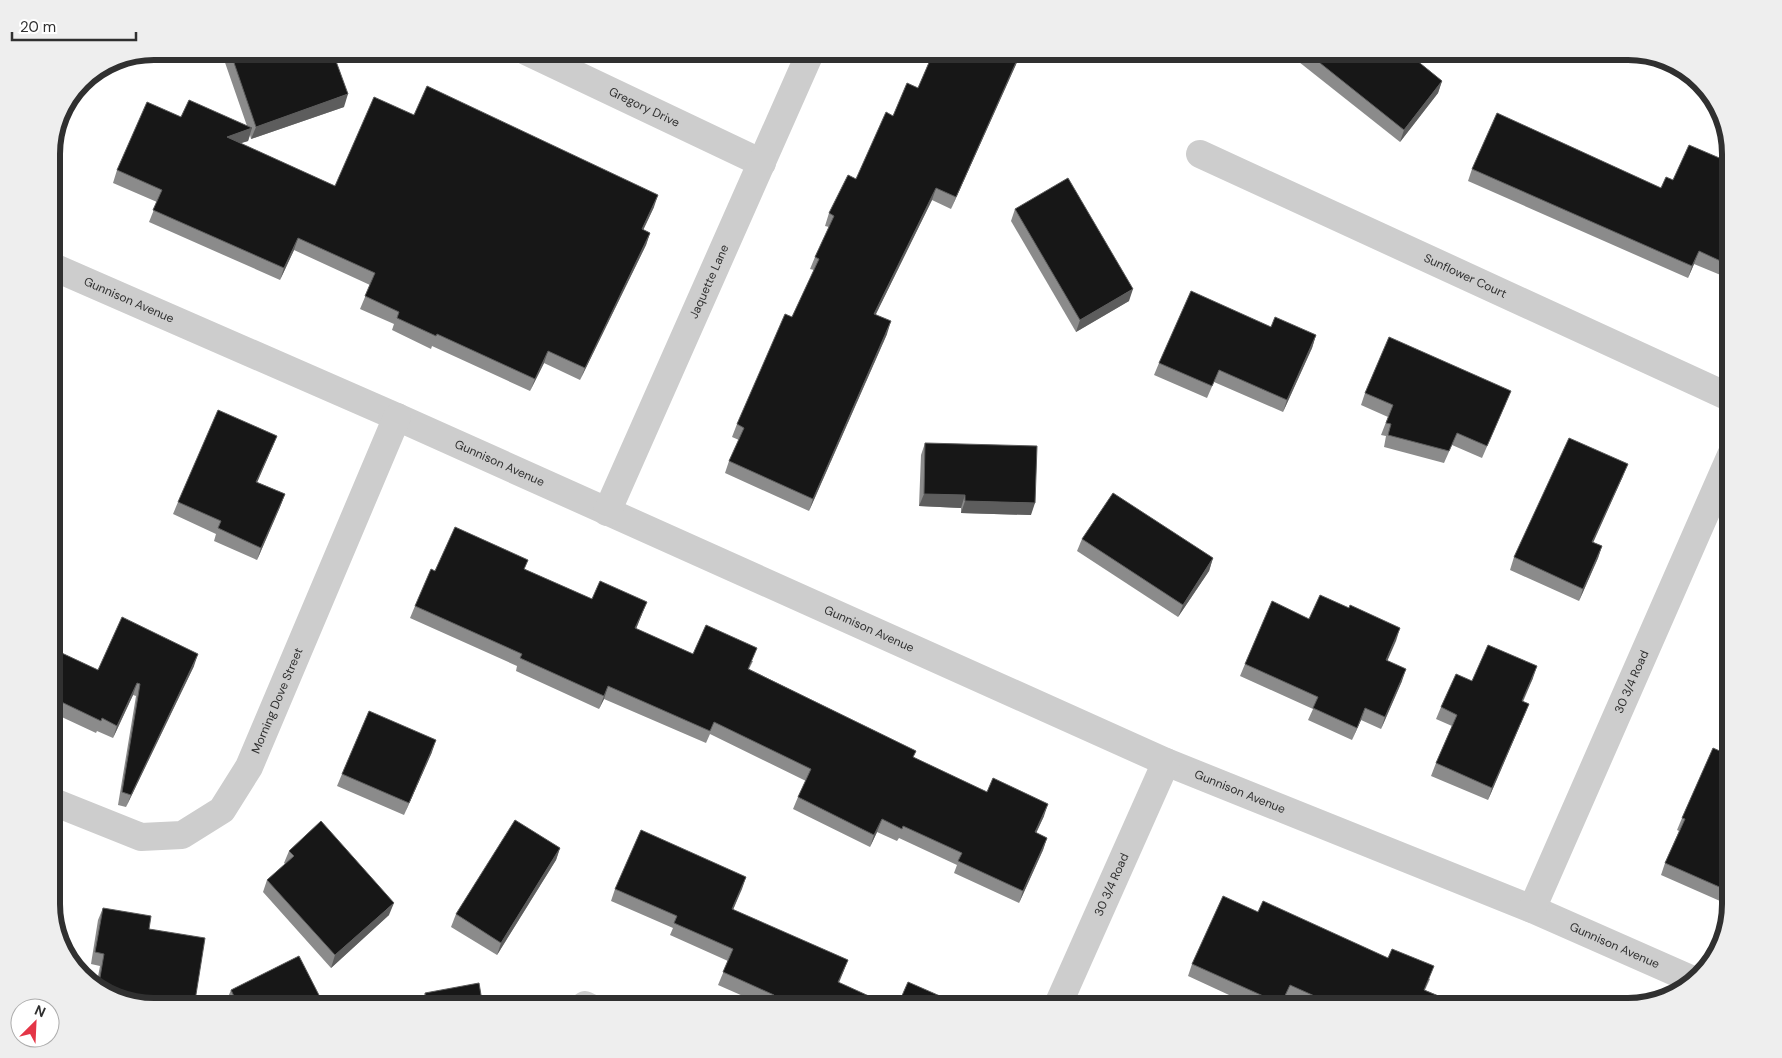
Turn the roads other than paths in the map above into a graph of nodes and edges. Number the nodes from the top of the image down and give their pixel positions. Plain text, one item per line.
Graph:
1 (545, 60) edge
2 (807, 60) edge
3 (1200, 154) dead end
4 (762, 163) junction
5 (60, 270) edge
6 (1722, 394) edge
7 (397, 417) junction
8 (1722, 476) edge
9 (607, 512) junction
10 (1166, 762) junction
11 (60, 804) edge
12 (1532, 909) junction
13 (1687, 978) edge
14 (1061, 998) edge

1 - 4 street, Gregory Drive
2 - 4 street, Jaquette Lane
3 - 6 street, Sunflower Court
4 - 9 street, Jaquette Lane
5 - 7 street, Gunnison Avenue
7 - 9 street, Gunnison Avenue
7 - 11 street, Morning Dove Street
8 - 12 street, 30 3/4 Road
9 - 10 street, Gunnison Avenue
10 - 12 street, Gunnison Avenue
10 - 14 street, 30 3/4 Road
12 - 13 street, Gunnison Avenue

